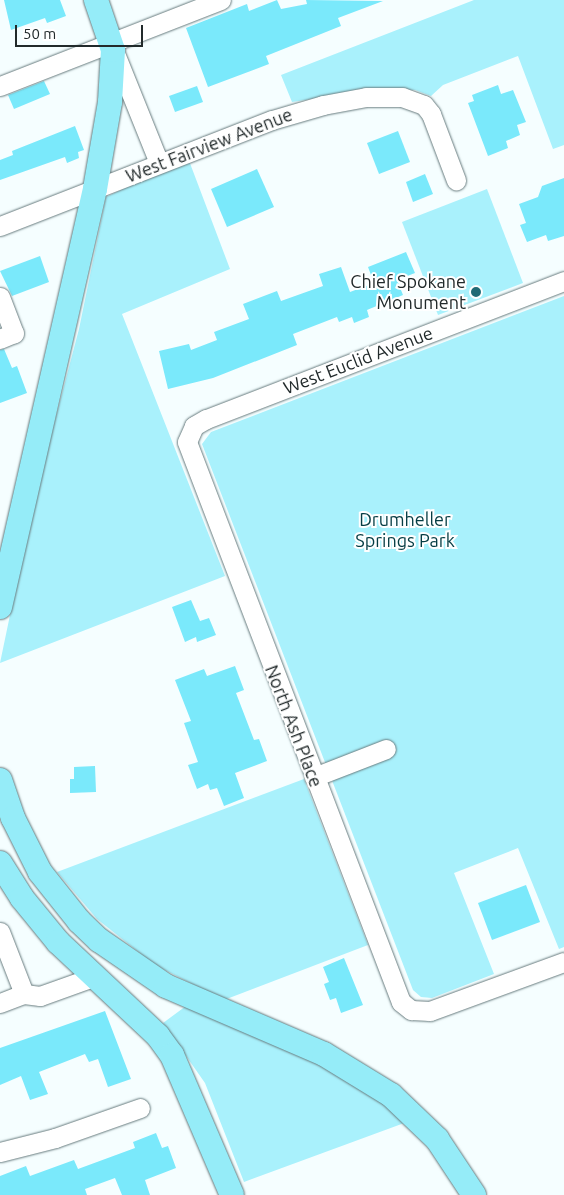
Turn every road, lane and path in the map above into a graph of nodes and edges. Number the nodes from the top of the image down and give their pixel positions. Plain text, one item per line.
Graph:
1 (96, 0) edge
2 (221, 0) edge
3 (112, 43) junction
4 (0, 86) edge
5 (159, 163) junction
6 (456, 180) dead end
7 (95, 188) junction
8 (0, 226) edge
9 (564, 281) edge
10 (0, 296) edge
11 (0, 339) edge
12 (188, 438) joint
13 (0, 607) edge
14 (386, 749) dead end
15 (314, 777) junction
16 (0, 780) edge
17 (0, 863) edge
18 (0, 932) edge
19 (564, 962) edge
20 (96, 976) junction
21 (24, 994) junction
22 (0, 1003) edge
23 (140, 1108) dead end
24 (0, 1152) edge
25 (232, 1195) edge
26 (474, 1195) edge

1 - 3 main road
2 - 3 street
3 - 4 street
3 - 5 street
3 - 7 main road
5 - 6 street, West Fairview Avenue
5 - 7 street, West Fairview Avenue
7 - 8 street, West Fairview Avenue
7 - 13 main road
9 - 12 street, West Euclid Avenue
10 - 11 street
12 - 15 street, North Ash Place
14 - 15 street
15 - 19 street, North Ash Place
16 - 26 main road
17 - 20 main road
18 - 21 street
20 - 21 street
20 - 25 main road
21 - 22 street
23 - 24 street

